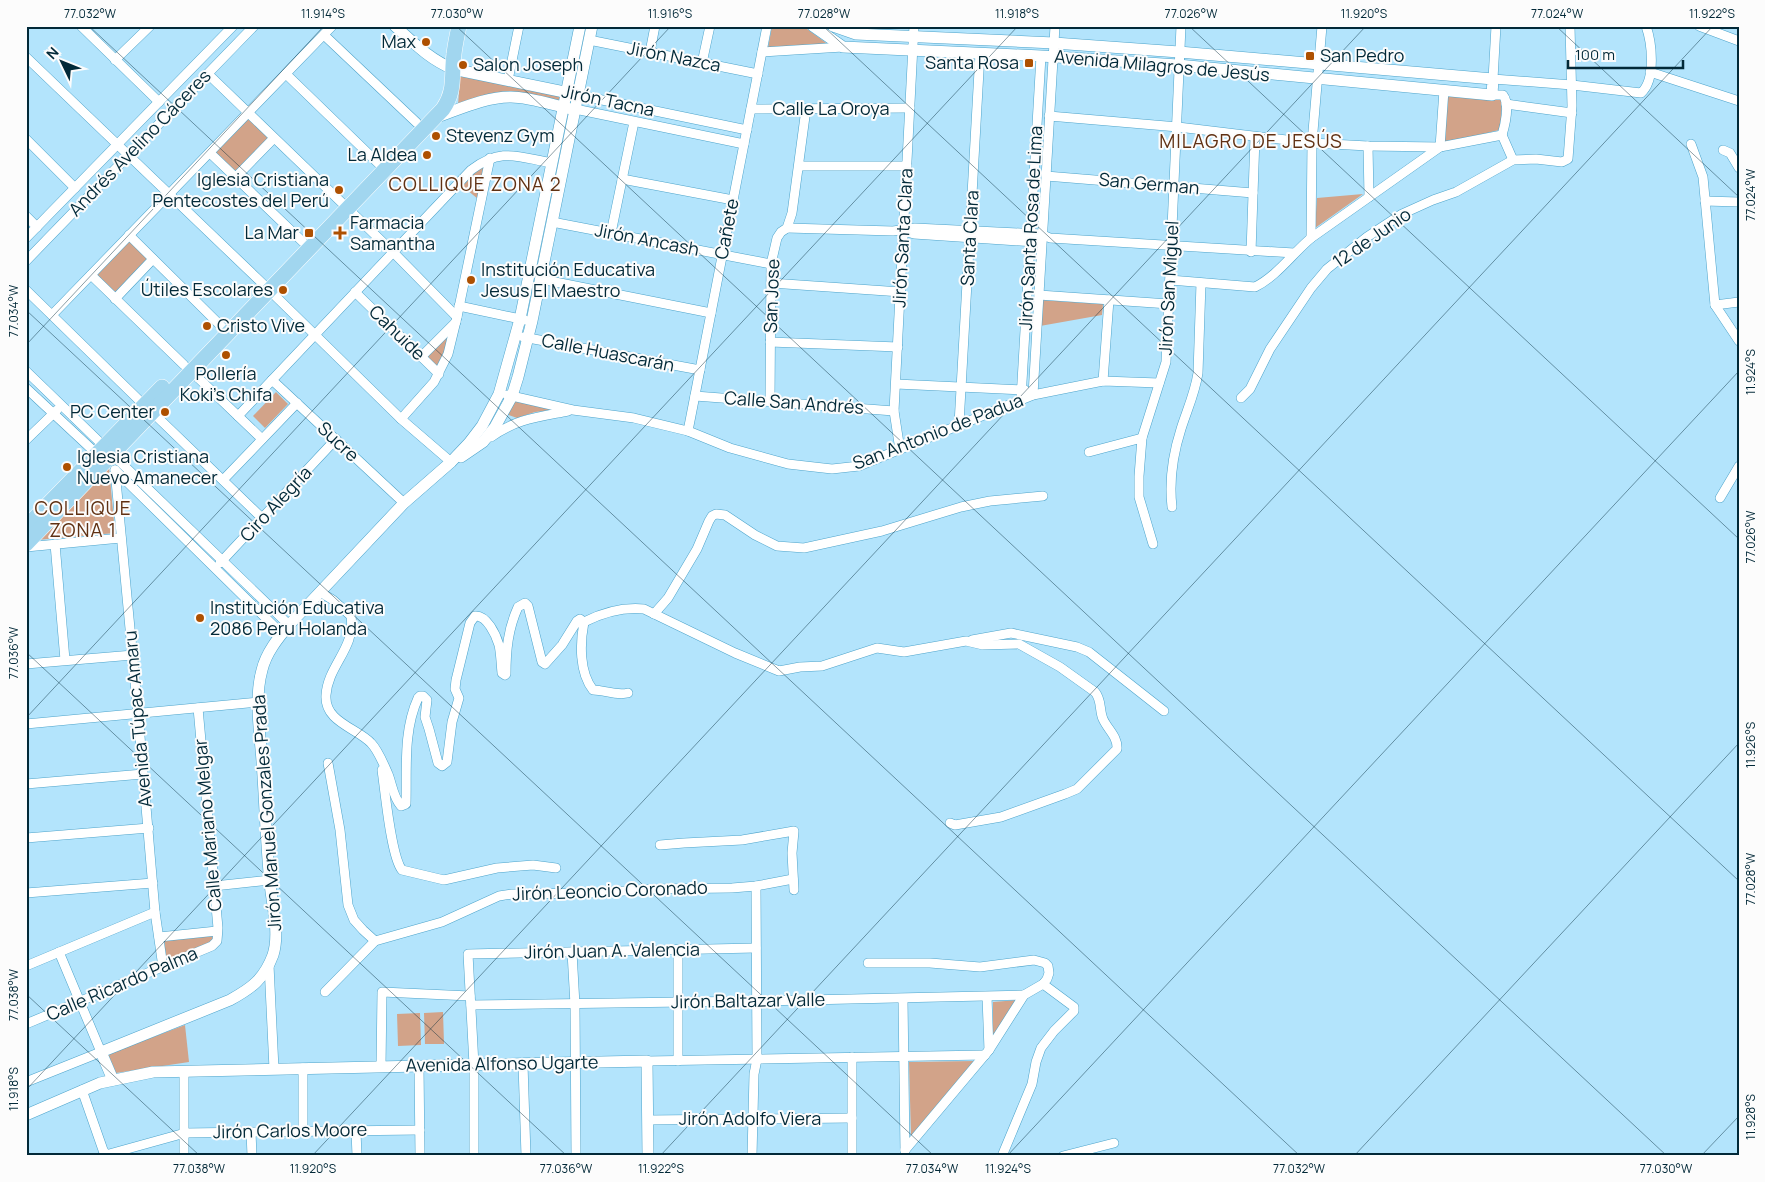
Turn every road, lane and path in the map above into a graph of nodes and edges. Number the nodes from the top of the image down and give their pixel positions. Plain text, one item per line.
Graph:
1 (81, 26) edge
2 (150, 26) edge
3 (233, 26) edge
4 (254, 26) edge
5 (332, 26) edge
6 (395, 26) edge
7 (450, 26) edge
8 (459, 26) edge
9 (519, 26) edge
10 (580, 26) edge
11 (592, 26) edge
12 (655, 26) edge
13 (710, 26) edge
14 (767, 26) edge
15 (814, 26) edge
16 (1054, 26) edge
17 (1181, 26) edge
18 (1322, 26) edge
19 (1496, 26) edge
20 (1570, 26) edge
21 (1646, 26) edge
22 (1699, 26) edge
23 (838, 29) edge
24 (914, 32) edge
25 (324, 35) junction
26 (589, 40) junction
27 (1739, 41) edge
28 (1054, 43) junction
29 (843, 47) junction
30 (913, 50) junction
31 (650, 52) junction
32 (762, 52) junction
33 (1179, 52) junction
34 (980, 53) junction
35 (26, 57) edge
36 (1047, 57) junction
37 (115, 60) junction
38 (702, 62) junction
39 (1318, 64) junction
40 (1178, 66) junction
41 (448, 67) junction
42 (1650, 72) junction
43 (208, 74) junction
44 (286, 74) junction
45 (758, 74) junction
46 (1317, 79) junction
47 (1493, 79) junction
48 (508, 80) junction
49 (1572, 85) junction
50 (1444, 90) junction
51 (572, 94) junction
52 (1492, 95) junction
53 (159, 102) junction
54 (1739, 102) edge
55 (1506, 104) junction
56 (569, 108) junction
57 (751, 108) junction
58 (806, 108) junction
59 (910, 108) junction
60 (248, 113) junction
61 (1572, 113) junction
62 (1049, 116) junction
63 (435, 118) junction
64 (634, 122) junction
65 (417, 123) junction
66 (1178, 127) junction
67 (747, 130) junction
68 (1502, 135) junction
69 (1255, 137) junction
70 (274, 138) junction
71 (26, 139) edge
72 (1312, 143) junction
73 (744, 144) junction
74 (1691, 144) dead end
75 (117, 145) junction
76 (1368, 146) junction
77 (1440, 147) junction
78 (1723, 150) dead end
79 (210, 153) junction
80 (129, 155) junction
81 (490, 158) junction
82 (1513, 160) junction
83 (552, 163) junction
84 (379, 164) junction
85 (800, 166) junction
86 (907, 166) junction
87 (1739, 168) edge
88 (1046, 176) junction
89 (236, 177) junction
90 (622, 179) junction
91 (1175, 186) junction
92 (75, 188) junction
93 (1253, 193) junction
94 (169, 194) junction
95 (1369, 197) junction
96 (733, 200) junction
97 (1705, 201) junction
98 (1739, 202) edge
99 (345, 206) junction
100 (26, 216) edge
101 (552, 222) junction
102 (37, 227) junction
103 (787, 228) junction
104 (904, 231) junction
105 (611, 233) junction
106 (970, 234) junction
107 (129, 235) junction
108 (26, 238) edge
109 (1031, 238) junction
110 (1041, 238) junction
111 (1311, 238) junction
112 (304, 242) junction
113 (1171, 245) junction
114 (393, 252) junction
115 (1251, 252) junction
116 (1294, 253) junction
117 (722, 255) junction
118 (154, 259) junction
119 (26, 261) edge
120 (771, 264) junction
121 (91, 275) junction
122 (540, 279) junction
123 (1170, 280) junction
124 (1201, 283) junction
125 (771, 284) junction
126 (266, 287) junction
127 (26, 290) edge
128 (355, 292) junction
129 (901, 292) junction
130 (1039, 295) junction
131 (115, 299) junction
132 (1109, 300) junction
133 (1739, 302) edge
134 (1169, 304) junction
135 (1715, 305) junction
136 (460, 306) junction
137 (711, 313) junction
138 (52, 315) junction
139 (457, 319) junction
140 (526, 320) junction
141 (222, 327) junction
142 (315, 335) junction
143 (522, 337) junction
144 (1739, 341) edge
145 (770, 342) junction
146 (898, 347) junction
147 (422, 357) junction
148 (188, 368) junction
149 (700, 370) junction
150 (26, 371) edge
151 (439, 374) junction
152 (272, 380) junction
153 (1103, 380) junction
154 (1159, 383) junction
155 (896, 384) junction
156 (961, 387) junction
157 (26, 388) edge
158 (1033, 393) junction
159 (499, 394) junction
160 (1021, 395) junction
161 (512, 396) junction
162 (694, 396) junction
163 (1241, 398) dead end
164 (770, 400) junction
165 (297, 403) junction
166 (61, 406) junction
167 (148, 409) junction
168 (573, 410) junction
169 (894, 410) junction
170 (490, 411) junction
171 (53, 414) junction
172 (238, 416) junction
173 (501, 416) junction
174 (401, 419) junction
175 (516, 422) junction
176 (959, 424) junction
177 (688, 431) junction
178 (1142, 438) junction
179 (262, 439) junction
180 (26, 440) edge
181 (336, 440) junction
182 (483, 442) junction
183 (900, 450) junction
184 (1089, 452) dead end
185 (107, 457) junction
186 (450, 462) junction
187 (1739, 466) edge
188 (223, 480) junction
189 (1043, 496) dead end
190 (1720, 498) dead end
191 (404, 503) junction
192 (1172, 506) dead end
193 (262, 518) junction
194 (26, 527) edge
195 (121, 538) junction
196 (55, 544) junction
197 (1153, 544) dead end
198 (26, 545) edge
199 (222, 560) junction
200 (215, 568) junction
201 (320, 592) junction
202 (654, 614) junction
203 (584, 622) junction
204 (286, 629) junction
205 (966, 641) junction
206 (133, 655) junction
207 (65, 660) junction
208 (26, 664) edge
209 (628, 693) dead end
210 (258, 702) junction
211 (198, 708) junction
212 (1164, 711) dead end
213 (138, 714) junction
214 (26, 724) edge
215 (380, 759) junction
216 (328, 762) dead end
217 (144, 774) junction
218 (26, 784) edge
219 (950, 823) dead end
220 (148, 828) junction
221 (26, 838) edge
222 (660, 846) dead end
223 (556, 868) dead end
224 (793, 879) junction
225 (270, 880) junction
226 (153, 883) junction
227 (214, 886) junction
228 (756, 886) junction
229 (794, 890) dead end
230 (26, 893) edge
231 (155, 912) junction
232 (217, 931) junction
233 (159, 937) junction
234 (217, 941) joint
235 (375, 941) junction
236 (756, 948) junction
237 (678, 949) junction
238 (59, 952) junction
239 (572, 952) junction
240 (868, 964) dead end
241 (269, 965) junction
242 (26, 966) edge
243 (163, 967) junction
244 (1043, 984) junction
245 (325, 992) dead end
246 (1024, 995) junction
247 (987, 997) junction
248 (903, 998) junction
249 (471, 1001) junction
250 (757, 1001) junction
251 (80, 1002) junction
252 (678, 1003) junction
253 (575, 1005) junction
254 (26, 1024) edge
255 (101, 1052) junction
256 (987, 1052) junction
257 (904, 1056) junction
258 (852, 1057) junction
259 (757, 1059) junction
260 (647, 1061) junction
261 (678, 1061) junction
262 (576, 1063) junction
263 (523, 1064) junction
264 (474, 1065) junction
265 (419, 1066) junction
266 (381, 1067) junction
267 (303, 1068) junction
268 (274, 1069) junction
269 (184, 1071) junction
270 (113, 1080) junction
271 (26, 1082) edge
272 (82, 1090) junction
273 (28, 1116) edge
274 (852, 1118) junction
275 (752, 1119) junction
276 (648, 1120) junction
277 (356, 1130) junction
278 (420, 1130) junction
279 (303, 1131) junction
280 (251, 1132) junction
281 (184, 1133) junction
282 (1114, 1142) dead end
283 (905, 1153) edge
284 (1090, 1153) edge
285 (105, 1155) edge
286 (184, 1156) edge
287 (252, 1156) edge
288 (357, 1156) edge
289 (420, 1156) edge
290 (474, 1156) edge
291 (526, 1156) edge
292 (576, 1156) edge
293 (648, 1156) edge
294 (752, 1156) edge
295 (852, 1156) edge
296 (1002, 1156) edge
297 (1063, 1156) edge

1 - 37 street
2 - 37 street
3 - 53 street, Andrés Avelino Cáceres
4 - 43 street, Andrés Avelino Cáceres
5 - 25 street
6 - 41 street, Jirón Tacna
7 - 41 main road
8 - 41 main road
9 - 48 street
10 - 51 street
11 - 26 street
12 - 31 street
13 - 38 street
14 - 32 street, Cañete
15 - 29 street
16 - 28 street
17 - 33 street, Jirón San Miguel
18 - 39 street
19 - 47 street
20 - 49 street
21 - 42 street
22 - 27 street
23 - 24 street, Avenida Milagros de Jesús
24 - 28 street, Avenida Milagros de Jesús
24 - 30 street, Jirón Santa Clara
25 - 44 street
25 - 65 street
26 - 31 street, Jirón Nazca
26 - 51 street
28 - 33 street, Avenida Milagros de Jesús
28 - 36 street
29 - 30 street, Avenida Milagros de Jesús
29 - 32 street
30 - 34 street, Avenida Milagros de Jesús
30 - 59 street, Jirón Santa Clara
31 - 38 street, Jirón Nazca
32 - 45 street, Cañete
33 - 39 street, Avenida Milagros de Jesús
33 - 40 street, Jirón San Miguel
34 - 36 street, Avenida Milagros de Jesús
34 - 106 street, Santa Clara
35 - 75 street
36 - 40 street, Avenida Milagros de Jesús
36 - 62 street, Jirón Santa Rosa de Lima
36 - 109 street, Jirón Santa Rosa de Lima
37 - 53 street
38 - 45 street, Jirón Nazca
39 - 46 street
39 - 47 street, Avenida Milagros de Jesús
40 - 46 street, Avenida Milagros de Jesús
40 - 66 street, Jirón San Miguel
41 - 48 street, Jirón Tacna
41 - 63 main road
41 - 65 main road
42 - 49 street
42 - 54 street
43 - 60 street
43 - 80 street, Andrés Avelino Cáceres
44 - 60 street
44 - 84 street
45 - 57 street, Cañete
46 - 50 street, Avenida Milagros de Jesús
46 - 72 street
47 - 49 street
47 - 52 street
48 - 51 street, Jirón Tacna
49 - 61 street
50 - 52 street, Avenida Milagros de Jesús
50 - 77 street
51 - 56 street
51 - 67 street, Jirón Tacna
52 - 55 street
53 - 75 street, Andrés Avelino Cáceres
55 - 61 street
55 - 68 street
56 - 63 street
56 - 64 street
56 - 83 street
56 - 101 street
57 - 58 street, Calle La Oroya
57 - 67 street, Cañete
58 - 59 street, Calle La Oroya
58 - 85 street, San Jose
59 - 86 street, Jirón Santa Clara
60 - 70 street
60 - 79 street
61 - 82 street, 12 de Junio
62 - 66 street
62 - 88 street, Jirón Santa Rosa de Lima
63 - 99 main road
64 - 73 street
64 - 90 street
65 - 84 main road
66 - 69 street
66 - 91 street, Jirón San Miguel
67 - 73 street, Cañete
68 - 77 street
68 - 82 street
69 - 72 street
69 - 93 street
70 - 89 street
70 - 99 street
71 - 92 street
72 - 76 street
72 - 111 street
73 - 96 street, Cañete
74 - 97 street
75 - 80 street
75 - 92 street, Andrés Avelino Cáceres
76 - 77 street
76 - 95 street
77 - 95 street
78 - 87 street
79 - 89 street
79 - 94 street
80 - 94 street
80 - 119 street, Andrés Avelino Cáceres
81 - 83 street
81 - 114 street
81 - 136 street
82 - 163 street, 12 de Junio
83 - 140 street
84 - 99 main road
85 - 86 street
85 - 103 street, San Jose
86 - 104 street, Jirón Santa Clara
88 - 91 street, San German
88 - 110 street, Jirón Santa Rosa de Lima
89 - 112 street
90 - 96 street
90 - 105 street
91 - 93 street, San German
91 - 113 street, Jirón San Miguel
92 - 102 street, Andrés Avelino Cáceres
93 - 115 street
94 - 107 street
94 - 126 street
95 - 111 street
96 - 117 street, Cañete
97 - 98 street
97 - 135 street
99 - 112 main road
99 - 114 street
99 - 126 main road
100 - 102 street
101 - 105 street, Jirón Ancash
101 - 122 street
102 - 108 street, Andrés Avelino Cáceres
103 - 104 street
103 - 120 street, San Jose
104 - 106 street
104 - 129 street, Jirón Santa Clara
105 - 117 street, Jirón Ancash
106 - 109 street
106 - 156 street, Santa Clara
107 - 118 street
107 - 121 street
109 - 110 street
109 - 160 street, Jirón Santa Rosa de Lima
110 - 113 street
110 - 130 street, Jirón Santa Rosa de Lima
111 - 116 street
112 - 126 main road
113 - 115 street
113 - 123 street, Jirón San Miguel
114 - 128 street
114 - 139 street
115 - 116 street
116 - 124 street
117 - 120 street, Jirón Ancash
117 - 137 street, Cañete
118 - 131 street
118 - 141 street
120 - 125 street, San Jose
121 - 131 street
121 - 138 street
122 - 137 street
122 - 140 street
123 - 124 street
123 - 134 street, Jirón San Miguel
124 - 192 street
125 - 129 street
125 - 145 street, San Jose
126 - 141 main road
126 - 142 street
126 - 148 main road
127 - 138 street
128 - 142 street
128 - 147 street, Cahuide
129 - 146 street, Jirón Santa Clara
130 - 132 street
130 - 158 street, Jirón Santa Rosa de Lima
131 - 148 street
132 - 134 street
132 - 153 street
133 - 135 street
134 - 154 street, Jirón San Miguel
135 - 144 street
136 - 139 street
136 - 140 street
137 - 149 street, Cañete
138 - 167 street
139 - 147 street
139 - 151 street
140 - 143 street
141 - 148 main road
142 - 152 street
142 - 174 street
143 - 149 street, Calle Huascarán
143 - 159 street
143 - 161 street
145 - 146 street
145 - 164 street, San Jose
146 - 155 street, Jirón Santa Clara
147 - 151 street, Cahuide
148 - 167 main road
148 - 172 street
149 - 162 street, Cañete
150 - 166 street
151 - 174 street
152 - 165 street, Sucre
152 - 172 street
153 - 154 street, San Antonio de Padua
153 - 158 street, San Antonio de Padua
154 - 178 street, Jirón San Miguel
155 - 156 street
155 - 169 street, Jirón Santa Clara
156 - 160 street
156 - 176 street, Santa Clara
157 - 171 street
158 - 160 street, San Antonio de Padua
159 - 161 street, San Antonio de Padua
159 - 170 street
160 - 176 street, San Antonio de Padua
161 - 168 street, San Antonio de Padua
161 - 173 street
162 - 164 street, Calle San Andrés
162 - 177 street, Cañete
164 - 169 street, Calle San Andrés
165 - 179 street
165 - 181 street, Sucre
166 - 171 street
166 - 185 street
167 - 185 main road
167 - 188 street
168 - 175 street, San Antonio de Padua
168 - 177 street, San Antonio de Padua
169 - 183 street, Jirón Santa Clara
170 - 173 street
170 - 186 street
171 - 180 street
171 - 185 street
172 - 179 street
173 - 175 street
173 - 182 street
174 - 186 street
175 - 182 street, San Antonio de Padua
176 - 183 street, San Antonio de Padua
177 - 183 street, San Antonio de Padua
178 - 184 street
178 - 197 street, Jirón San Miguel
179 - 188 street
181 - 191 street, Sucre
181 - 193 street, Ciro Alegría
182 - 186 street
185 - 194 main road
185 - 195 street, Avenida Túpac Amaru
185 - 198 main road
185 - 199 street
185 - 200 street
186 - 191 street, Jirón Manuel Gonzales Prada
187 - 190 street
188 - 193 street
189 - 202 street
191 - 201 street, Jirón Manuel Gonzales Prada
193 - 199 street, Ciro Alegría
195 - 196 street
195 - 206 street, Avenida Túpac Amaru
196 - 198 street
196 - 207 street
199 - 200 street, Ciro Alegría
199 - 204 street
200 - 204 street
201 - 204 street, Jirón Manuel Gonzales Prada
201 - 215 street
202 - 203 street
202 - 205 street
203 - 209 street
203 - 215 street
204 - 210 street, Jirón Manuel Gonzales Prada
205 - 212 street
205 - 219 street
206 - 207 street
206 - 213 street, Avenida Túpac Amaru
207 - 208 street
210 - 211 street
210 - 225 street, Jirón Manuel Gonzales Prada
211 - 213 street
211 - 227 street, Calle Mariano Melgar
213 - 214 street
213 - 217 street, Avenida Túpac Amaru
215 - 223 street
216 - 235 street
217 - 218 street
217 - 220 street, Avenida Túpac Amaru
220 - 221 street
220 - 226 street, Avenida Túpac Amaru
222 - 224 street
224 - 228 street, Jirón Leoncio Coronado
224 - 229 street
225 - 227 street
225 - 241 street, Jirón Manuel Gonzales Prada
226 - 230 street
226 - 231 street, Avenida Túpac Amaru
227 - 232 street, Calle Mariano Melgar
228 - 235 street, Jirón Leoncio Coronado
228 - 236 street
231 - 233 street, Avenida Túpac Amaru
231 - 238 street
232 - 233 street
232 - 234 street, Calle Mariano Melgar
233 - 243 street, Avenida Túpac Amaru
234 - 243 street, Calle Ricardo Palma
235 - 245 street
236 - 237 street, Jirón Juan A. Valencia
236 - 250 street
237 - 239 street, Jirón Juan A. Valencia
237 - 252 street
238 - 242 street
238 - 251 street
239 - 249 street, Jirón Juan A. Valencia
239 - 253 street
240 - 244 street
241 - 255 street, Jirón Manuel Gonzales Prada
241 - 268 street
243 - 251 street, Calle Ricardo Palma
244 - 246 street
244 - 296 street
246 - 247 street, Jirón Baltazar Valle
246 - 256 street
247 - 248 street, Jirón Baltazar Valle
247 - 256 street
248 - 250 street, Jirón Baltazar Valle
248 - 257 street
249 - 253 street, Jirón Baltazar Valle
249 - 264 street
249 - 266 street, Jirón Baltazar Valle
250 - 252 street, Jirón Baltazar Valle
250 - 259 street
251 - 254 street, Calle Ricardo Palma
251 - 255 street
252 - 253 street, Jirón Baltazar Valle
252 - 261 street
253 - 262 street
255 - 270 street
255 - 271 street, Jirón Manuel Gonzales Prada
256 - 257 street, Avenida Alfonso Ugarte
256 - 283 street
257 - 258 street, Avenida Alfonso Ugarte
257 - 283 street
258 - 259 street, Avenida Alfonso Ugarte
258 - 274 street
259 - 261 street, Avenida Alfonso Ugarte
259 - 275 street
260 - 261 street, Avenida Alfonso Ugarte
260 - 262 street, Avenida Alfonso Ugarte
260 - 276 street
262 - 263 street, Avenida Alfonso Ugarte
262 - 292 street
263 - 264 street, Avenida Alfonso Ugarte
263 - 291 street
264 - 265 street, Avenida Alfonso Ugarte
264 - 290 street
265 - 266 street, Avenida Alfonso Ugarte
265 - 278 street
266 - 267 street, Avenida Alfonso Ugarte
267 - 268 street, Avenida Alfonso Ugarte
267 - 279 street
268 - 269 street, Avenida Alfonso Ugarte
269 - 270 street, Avenida Alfonso Ugarte
269 - 281 street
270 - 272 street, Avenida Alfonso Ugarte
272 - 273 street, Avenida Alfonso Ugarte
272 - 285 street
274 - 275 street, Jirón Adolfo Viera
274 - 295 street
275 - 276 street, Jirón Adolfo Viera
275 - 294 street
276 - 293 street
277 - 278 street, Jirón Carlos Moore
277 - 279 street, Jirón Carlos Moore
277 - 288 street
278 - 289 street
279 - 280 street, Jirón Carlos Moore
280 - 281 street, Jirón Carlos Moore
280 - 287 street
281 - 285 street, Jirón Carlos Moore
281 - 286 street
282 - 284 street
284 - 297 street

